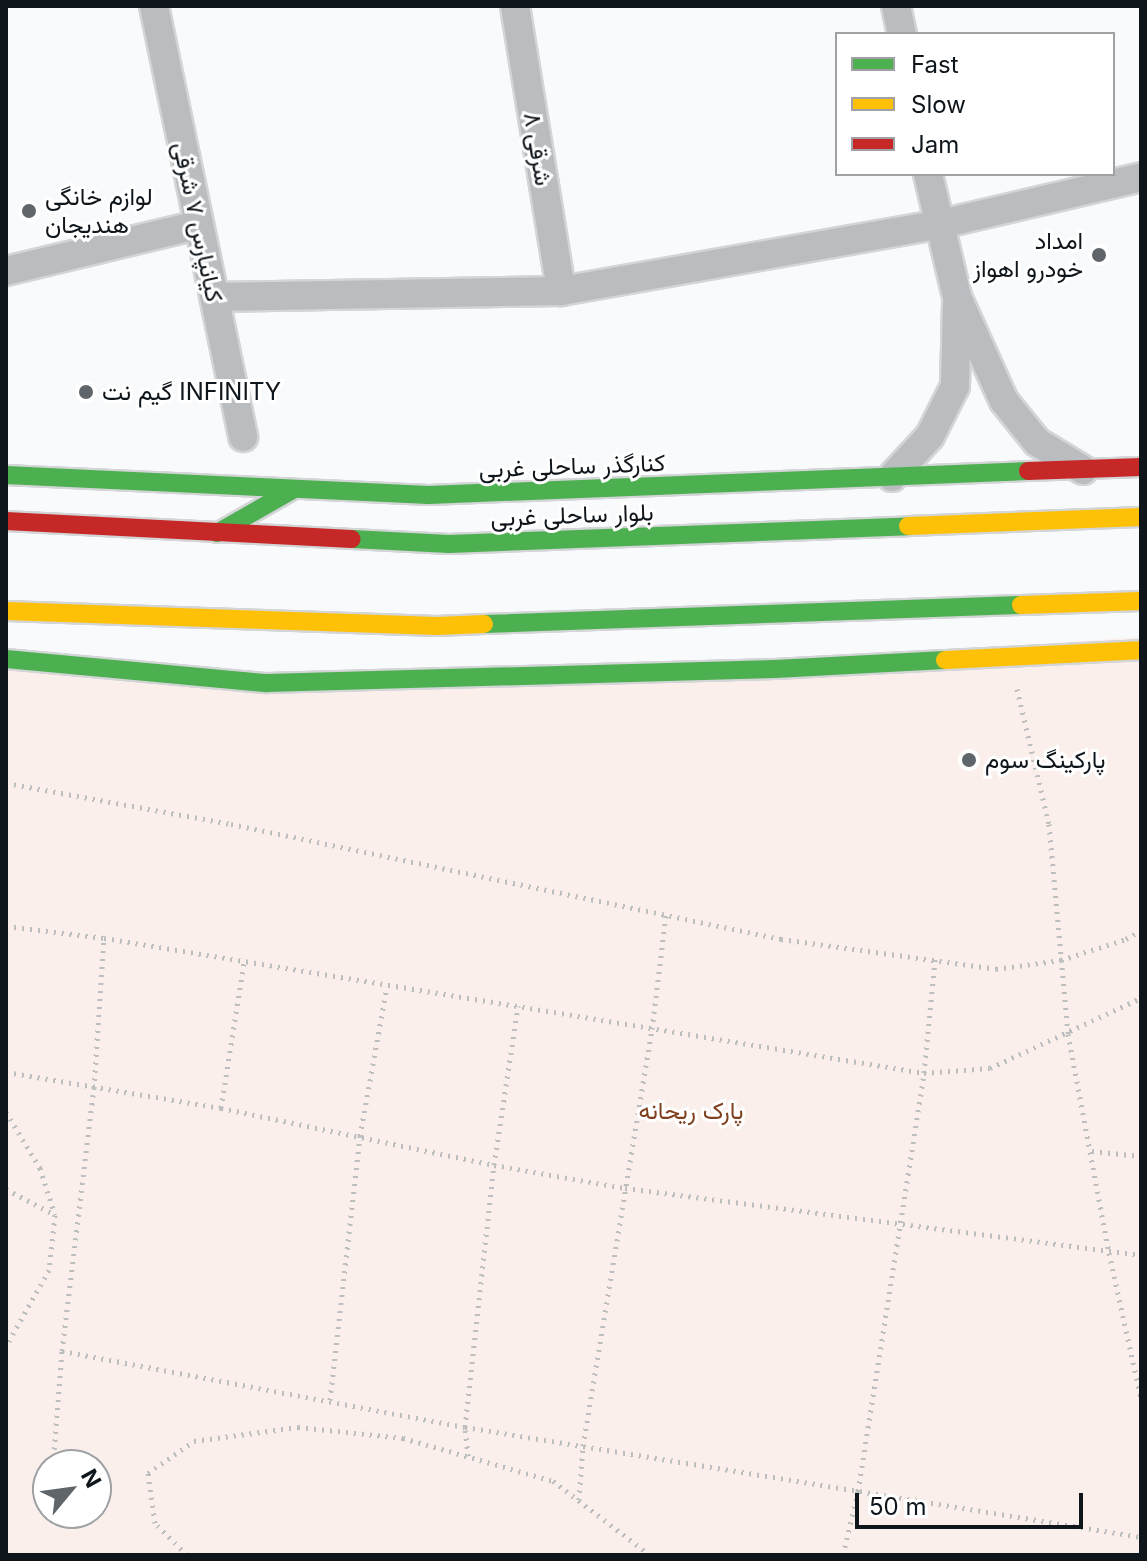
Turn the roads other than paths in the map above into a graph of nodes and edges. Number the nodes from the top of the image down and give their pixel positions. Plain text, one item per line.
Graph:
1 (154, 6) edge
2 (515, 6) edge
3 (896, 6) edge
4 (902, 32) edge
5 (928, 176) edge
6 (1141, 177) edge
7 (198, 225) junction
8 (937, 225) junction
9 (6, 271) edge
10 (561, 291) junction
11 (215, 297) junction
12 (957, 297) junction
13 (243, 437) dead end
14 (1141, 467) edge
15 (1083, 470) junction
16 (6, 475) edge
17 (892, 477) junction
18 (294, 489) junction
19 (1141, 517) edge
20 (6, 521) edge
21 (217, 533) junction
22 (1141, 601) edge
23 (6, 611) edge
24 (1141, 650) edge
25 (6, 659) edge

1 - 7 street, کیانپارس ۷ شرقی
2 - 10 street, ۸ شرقی
3 - 4 street
5 - 8 street
6 - 8 street
7 - 9 street
7 - 11 street, کیانپارس ۷ شرقی
8 - 10 street
8 - 12 street
10 - 11 street
11 - 13 street, کیانپارس ۷ شرقی
12 - 15 street
12 - 17 street
14 - 15 main road, کنارگذر ساحلی غربی
15 - 17 main road, کنارگذر ساحلی غربی
16 - 18 main road, کنارگذر ساحلی غربی
17 - 18 main road, کنارگذر ساحلی غربی
18 - 21 main road
19 - 21 main road, بلوار ساحلی غربی
20 - 21 main road, بلوار ساحلی غربی
22 - 23 main road
24 - 25 main road

